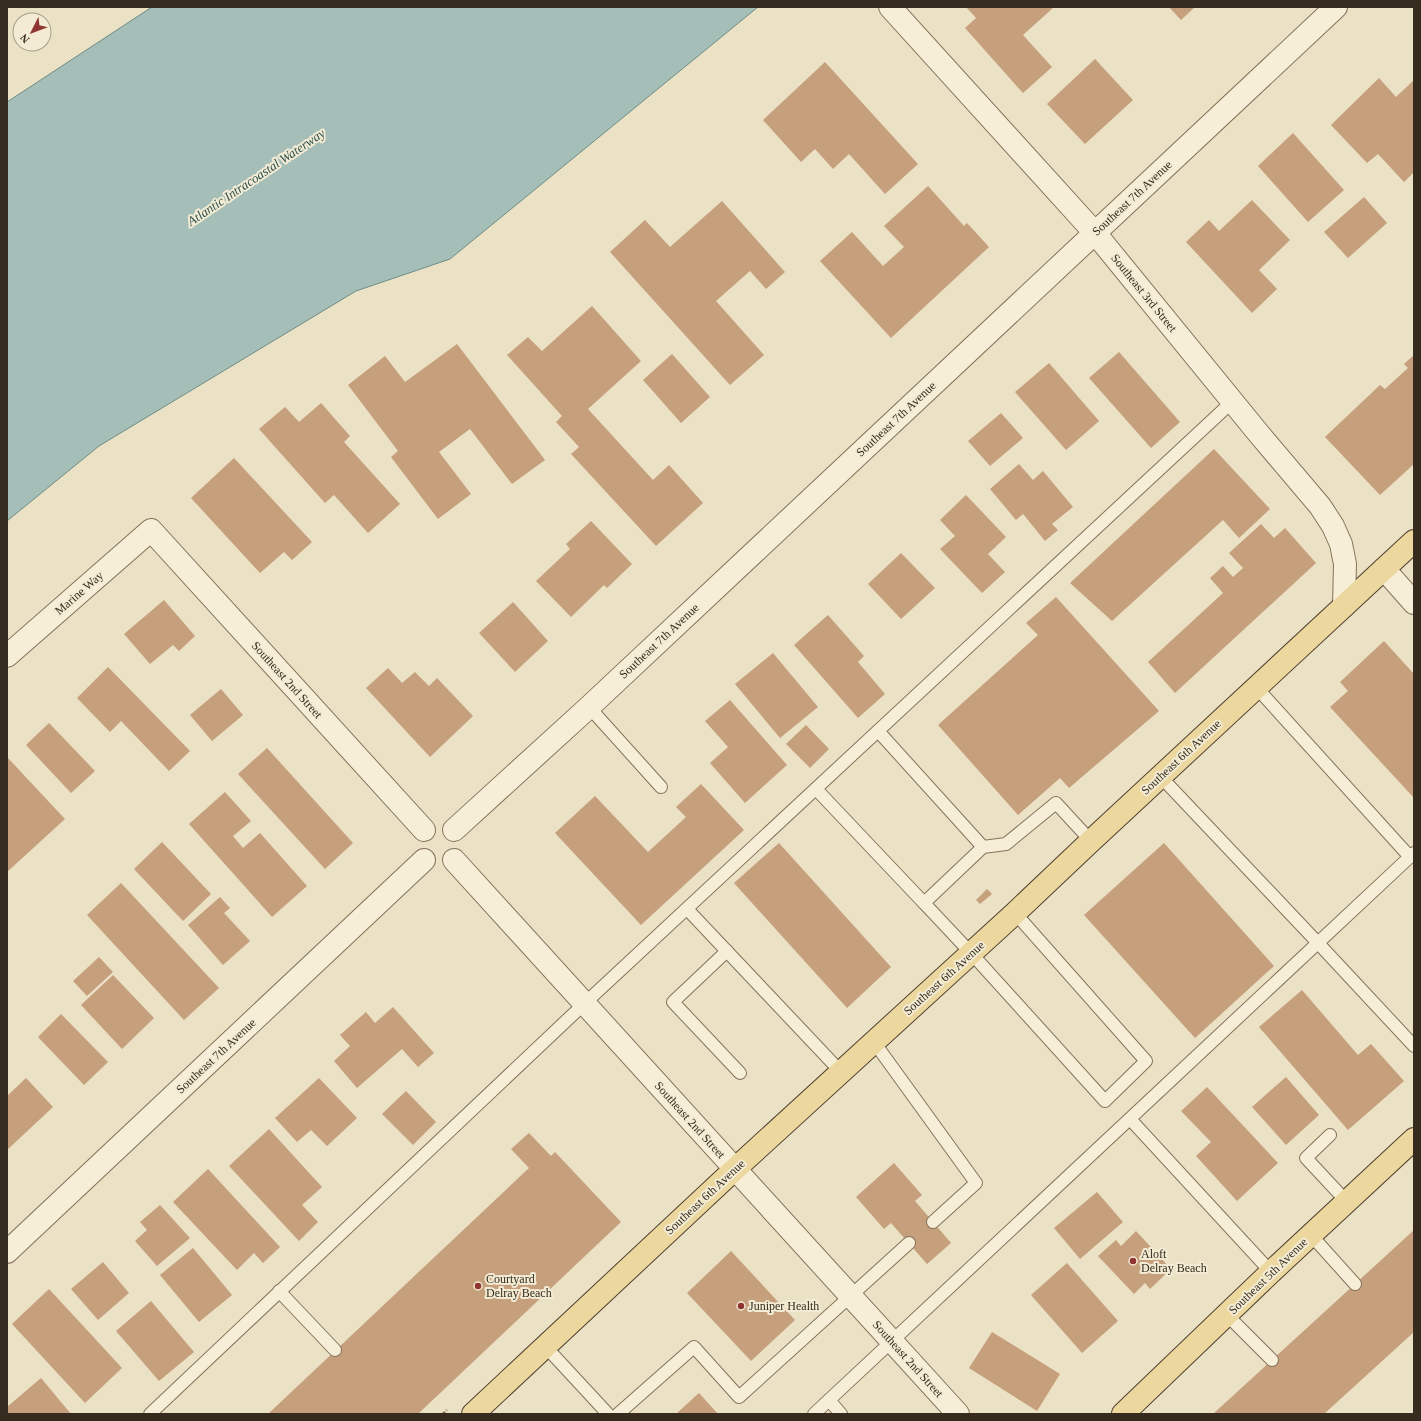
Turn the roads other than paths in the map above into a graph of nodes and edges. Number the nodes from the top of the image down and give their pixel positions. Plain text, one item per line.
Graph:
1 (890, 7) edge
2 (1336, 7) edge
3 (1095, 233) junction
4 (1232, 401) junction
5 (151, 530) joint
6 (1414, 541) edge
7 (1384, 569) junction
8 (1414, 603) edge
9 (1344, 606) junction
10 (7, 656) edge
11 (1256, 687) junction
12 (589, 707) junction
13 (878, 731) junction
14 (1160, 776) junction
15 (661, 787) dead end
16 (816, 789) junction
17 (424, 830) junction
18 (454, 830) junction
19 (1091, 840) junction
20 (983, 847) junction
21 (1412, 855) edge
22 (424, 860) junction
23 (454, 860) junction
24 (924, 903) junction
25 (687, 908) junction
26 (1015, 913) junction
27 (1318, 943) junction
28 (727, 951) junction
29 (971, 953) junction
30 (584, 1004) junction
31 (874, 1042) junction
32 (1414, 1046) edge
33 (840, 1072) junction
34 (740, 1073) dead end
35 (1130, 1119) junction
36 (1330, 1135) dead end
37 (1414, 1139) edge
38 (735, 1169) junction
39 (1347, 1202) junction
40 (933, 1222) dead end
41 (1311, 1235) junction
42 (909, 1243) dead end
43 (7, 1252) edge
44 (1271, 1272) junction
45 (1356, 1284) dead end
46 (280, 1291) junction
47 (850, 1296) junction
48 (1227, 1315) junction
49 (892, 1341) junction
50 (545, 1346) junction
51 (335, 1350) dead end
52 (1272, 1360) dead end
53 (829, 1400) junction
54 (150, 1414) edge
55 (473, 1414) edge
56 (608, 1414) edge
57 (618, 1414) edge
58 (814, 1414) edge
59 (841, 1414) edge
60 (958, 1414) edge
61 (1123, 1414) edge

1 - 3 street, Southeast 3rd Street
2 - 3 street, Southeast 7th Avenue
3 - 4 street, Southeast 3rd Street
3 - 12 street, Southeast 7th Avenue
4 - 9 street, Southeast 3rd Street
4 - 13 lane
5 - 10 street, Marine Way
5 - 17 street, Southeast 2nd Street
6 - 7 main road, Southeast 6th Avenue
7 - 8 street
7 - 9 main road, Southeast 6th Avenue
9 - 11 main road, Southeast 6th Avenue
11 - 14 main road, Southeast 6th Avenue
11 - 21 lane
12 - 15 lane
12 - 18 street, Southeast 7th Avenue
13 - 16 lane
13 - 20 lane
14 - 19 main road, Southeast 6th Avenue
14 - 27 lane
16 - 24 lane
16 - 25 lane
17 - 18 street
17 - 22 street
18 - 23 street
19 - 20 lane
19 - 26 main road, Southeast 6th Avenue
20 - 24 lane
21 - 27 lane
22 - 23 street
22 - 43 street, Southeast 7th Avenue
23 - 30 street, Southeast 2nd Street
24 - 29 lane
25 - 28 lane
25 - 30 lane
26 - 29 main road, Southeast 6th Avenue
26 - 29 lane
27 - 32 lane
27 - 35 lane
28 - 33 lane
28 - 34 lane
29 - 31 main road, Southeast 6th Avenue
30 - 38 street, Southeast 2nd Street
30 - 46 lane
31 - 33 main road, Southeast 6th Avenue
31 - 40 lane
33 - 38 main road, Southeast 6th Avenue
35 - 44 lane
35 - 49 lane
36 - 39 lane
37 - 39 main road, Southeast 5th Avenue
38 - 47 street, Southeast 2nd Street
38 - 50 main road, Southeast 6th Avenue
39 - 41 main road, Southeast 5th Avenue
41 - 44 main road, Southeast 5th Avenue
41 - 45 lane
42 - 47 lane
44 - 48 main road, Southeast 5th Avenue
46 - 51 lane
46 - 54 lane
47 - 49 street, Southeast 2nd Street
47 - 57 lane
48 - 52 lane
48 - 61 main road, Southeast 5th Avenue
49 - 53 lane
49 - 60 street, Southeast 2nd Street
50 - 55 main road, Southeast 6th Avenue
50 - 56 lane
53 - 58 lane
53 - 59 lane

